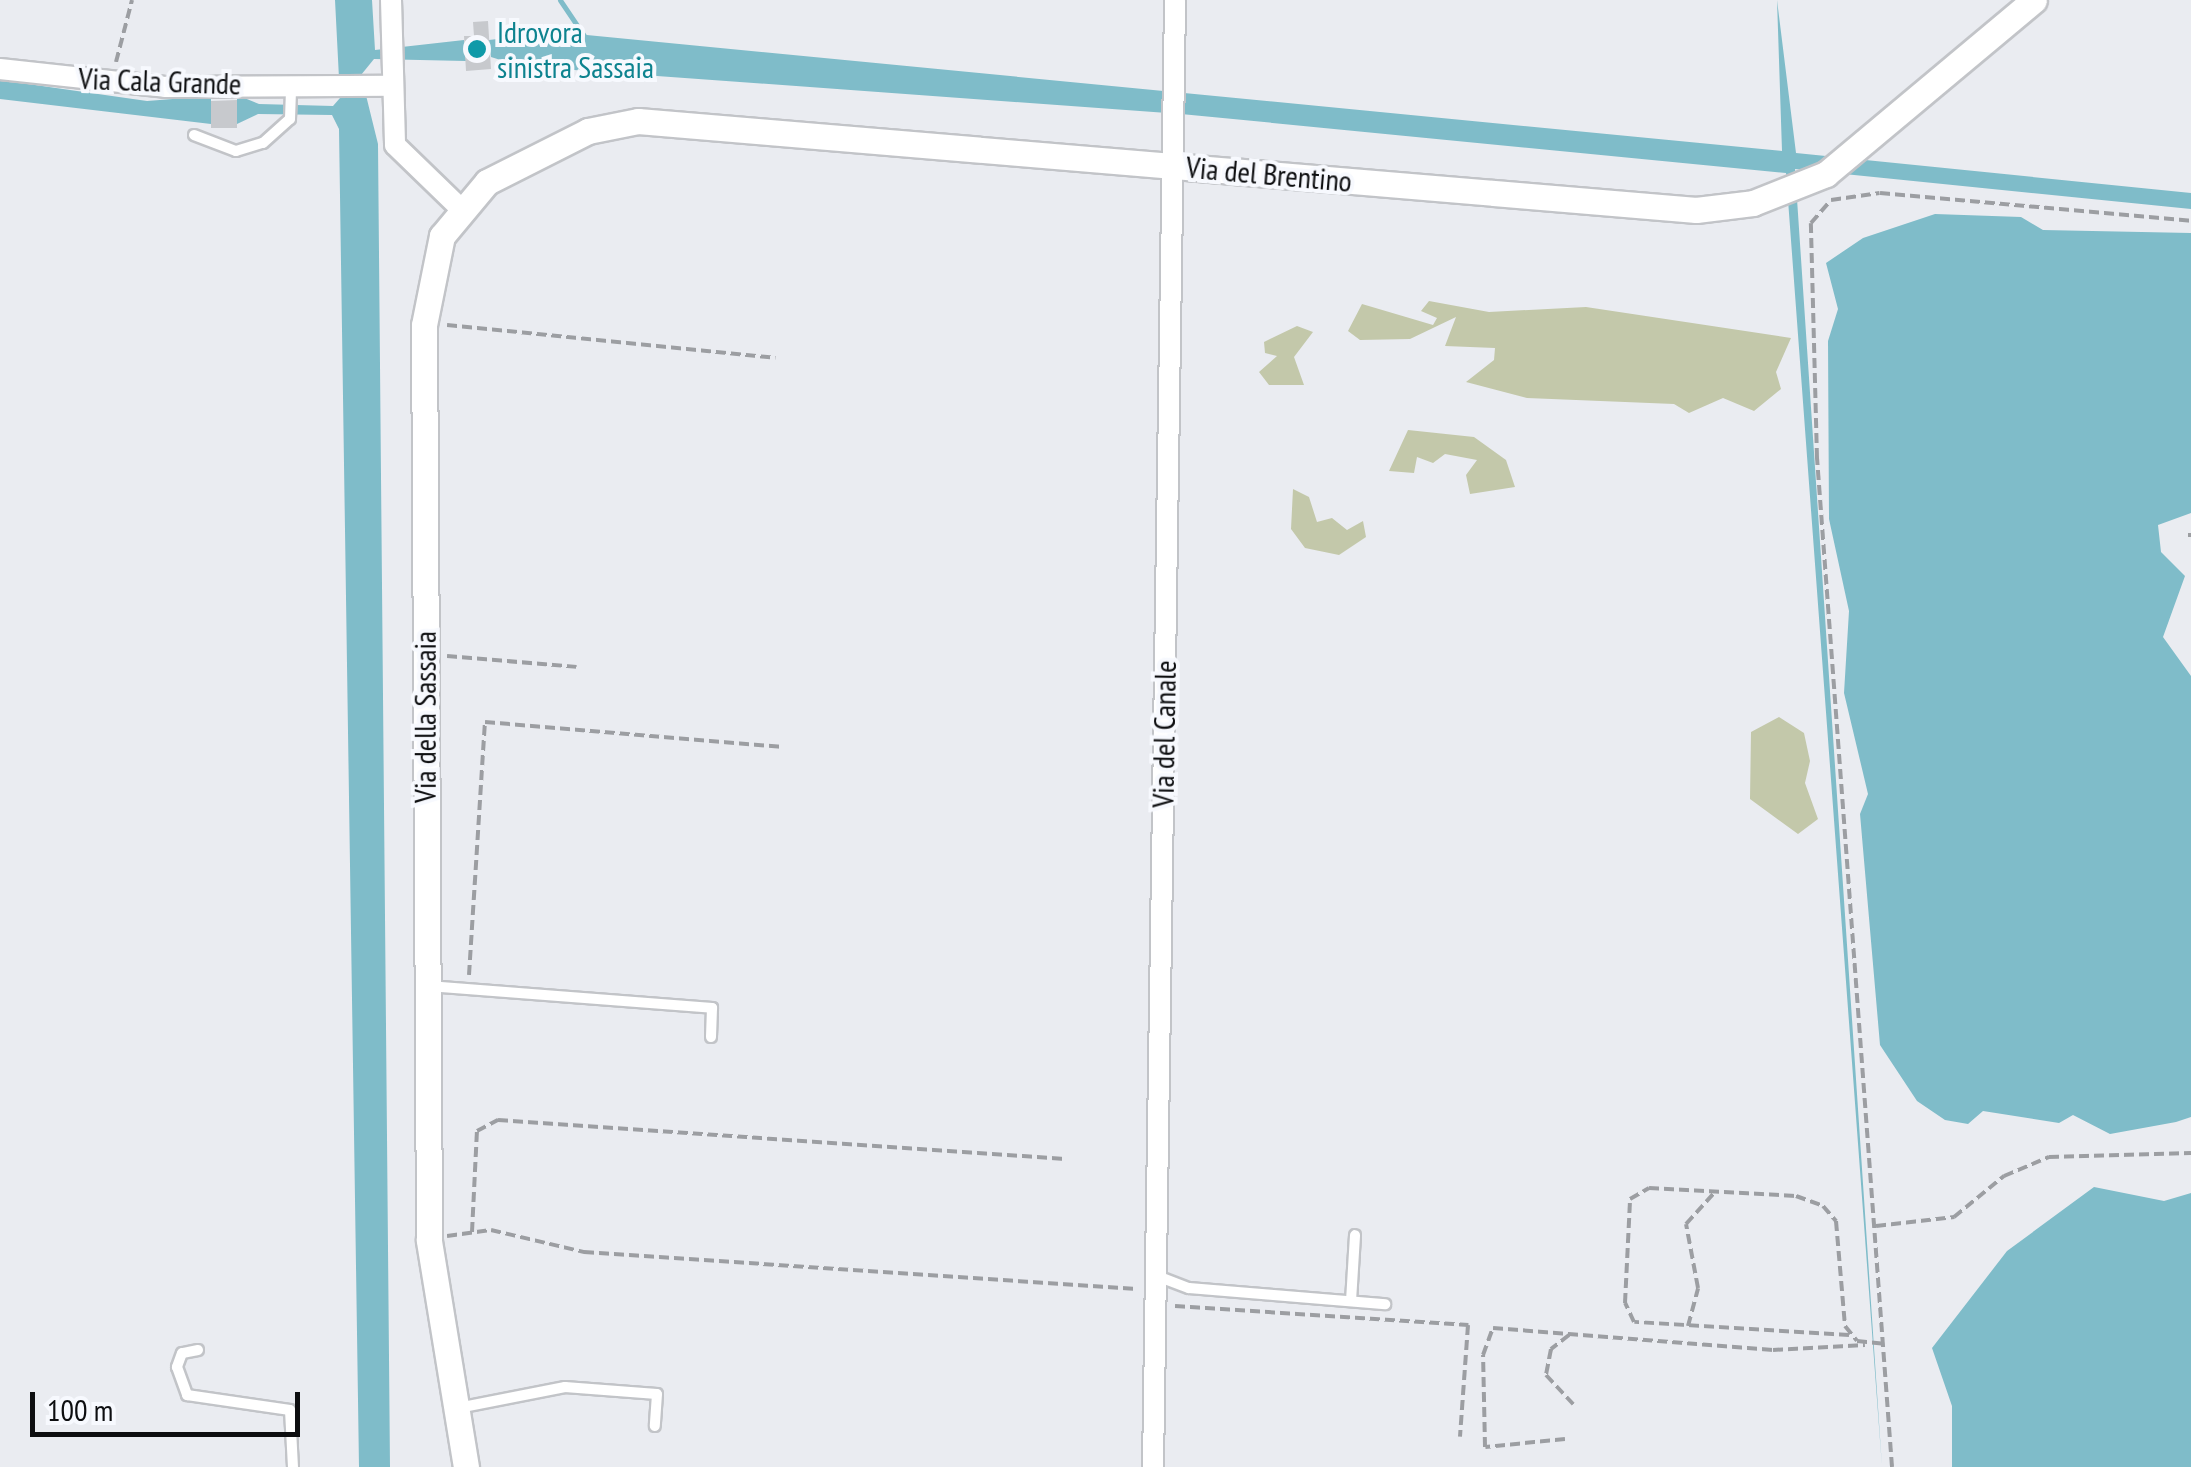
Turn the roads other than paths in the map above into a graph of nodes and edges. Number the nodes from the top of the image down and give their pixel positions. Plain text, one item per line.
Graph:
1 (391, 0) edge
2 (1175, 0) edge
3 (2034, 0) edge
4 (0, 69) edge
5 (392, 86) junction
6 (290, 93) junction
7 (194, 135) dead end
8 (1173, 166) junction
9 (461, 209) junction
10 (424, 986) junction
11 (711, 1037) dead end
12 (1354, 1235) dead end
13 (1157, 1291) junction
14 (1351, 1301) junction
15 (1385, 1304) dead end
16 (198, 1350) dead end
17 (455, 1409) junction
18 (656, 1426) dead end
19 (294, 1467) edge
20 (466, 1467) edge
21 (1153, 1467) edge

1 - 5 street
2 - 8 street, Via del Canale
3 - 8 street, Via del Brentino
4 - 6 street, Via Cala Grande
5 - 6 street, Via Cala Grande
5 - 9 street
6 - 7 lane
8 - 9 street, Via del Brentino
8 - 13 street, Via del Canale
9 - 10 street, Via della Sassaia
10 - 11 lane
10 - 17 street, Via della Sassaia
12 - 14 lane
13 - 14 lane
13 - 21 street, Via del Canale
14 - 15 lane
16 - 19 lane
17 - 18 lane
17 - 20 street, Via della Sassaia

